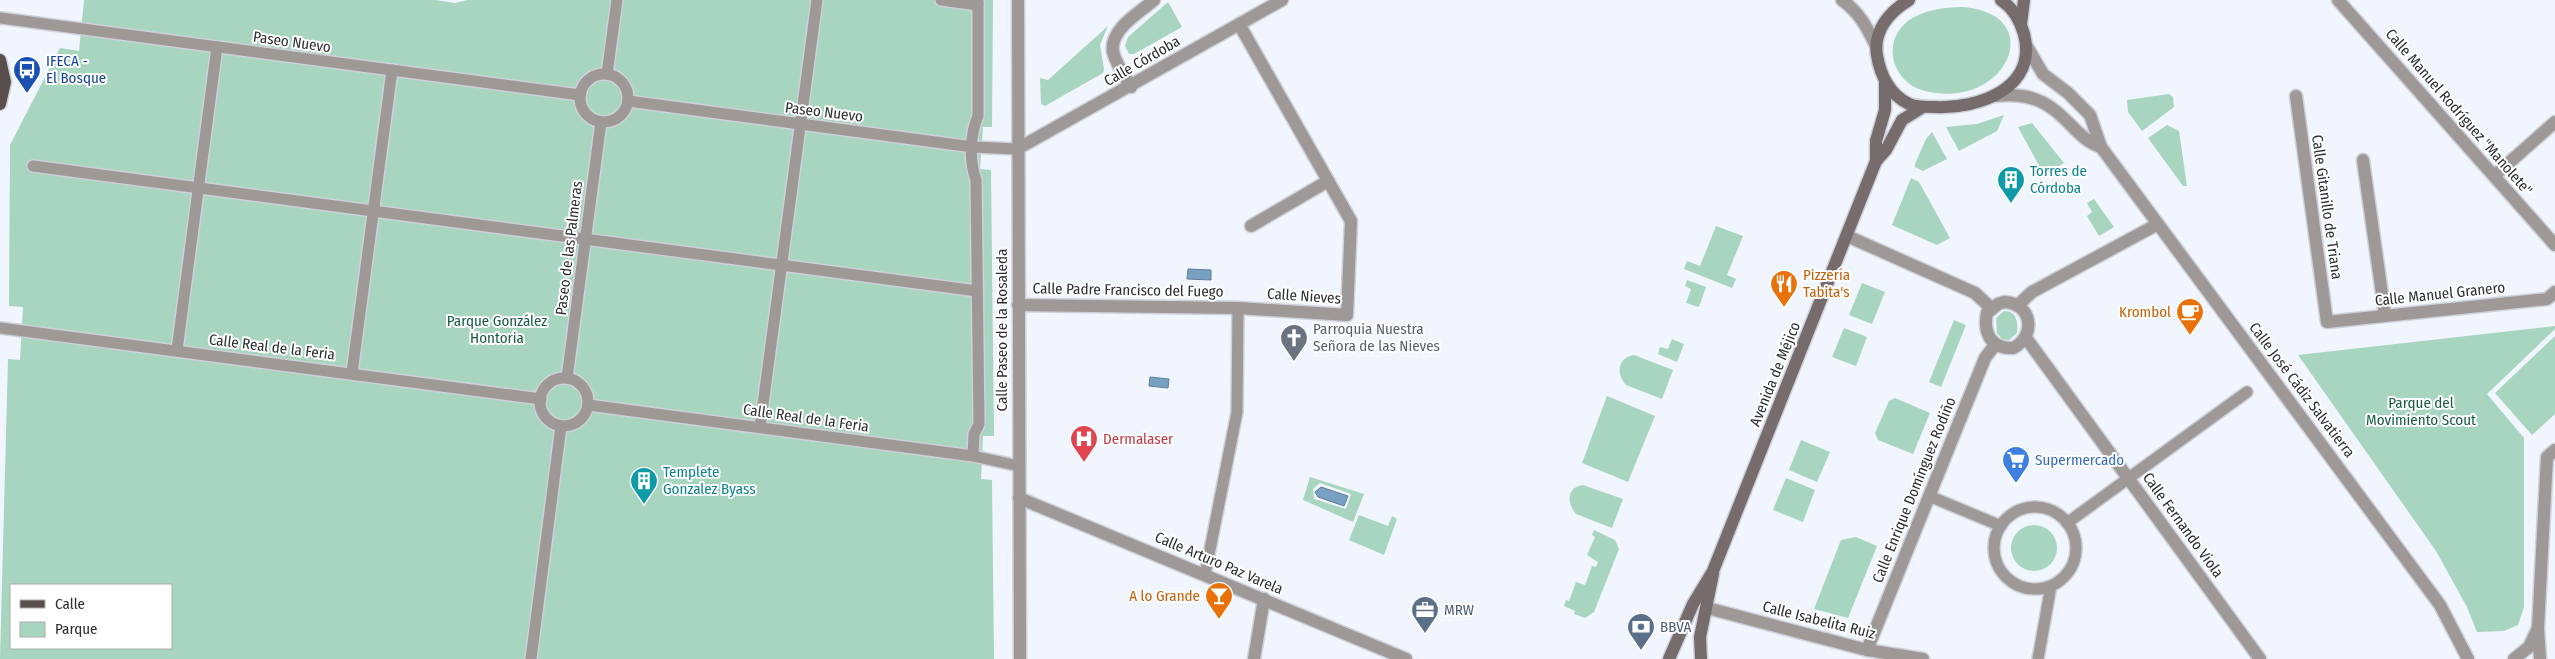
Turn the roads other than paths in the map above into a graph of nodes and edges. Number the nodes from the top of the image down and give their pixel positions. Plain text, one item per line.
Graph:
1 (617, 0) edge
2 (817, 0) edge
3 (941, 0) edge
4 (1018, 0) edge
5 (1154, 0) edge
6 (1282, 0) edge
7 (1842, 0) edge
8 (1909, 0) edge
9 (2001, 0) edge
10 (2024, 0) edge
11 (2338, 0) edge
12 (978, 2) edge
13 (0, 18) edge
14 (1239, 24) junction
15 (2021, 24) junction
16 (2026, 45) junction
17 (1876, 46) junction
18 (218, 47) junction
19 (0, 60) edge
20 (392, 70) junction
21 (607, 74) junction
22 (1885, 81) junction
23 (1131, 87) junction
24 (580, 95) junction
25 (1994, 96) junction
26 (2296, 96) dead end
27 (628, 101) junction
28 (0, 104) edge
29 (1923, 107) junction
30 (601, 122) junction
31 (2555, 122) edge
32 (800, 124) junction
33 (973, 147) junction
34 (2101, 147) junction
35 (1017, 149) junction
36 (2363, 160) dead end
37 (1876, 161) junction
38 (33, 166) dead end
39 (2494, 176) junction
40 (1328, 181) junction
41 (199, 188) junction
42 (374, 211) junction
43 (2158, 224) junction
44 (1252, 226) dead end
45 (1847, 236) junction
46 (585, 238) junction
47 (2555, 245) edge
48 (782, 266) junction
49 (977, 291) junction
50 (2555, 292) edge
51 (1018, 305) junction
52 (2018, 305) junction
53 (1238, 308) junction
54 (1991, 308) junction
55 (2386, 316) junction
56 (2327, 322) joint
57 (0, 328) edge
58 (2026, 338) junction
59 (1995, 345) junction
60 (177, 350) junction
61 (352, 372) junction
62 (568, 378) junction
63 (2247, 392) dead end
64 (541, 399) junction
65 (588, 405) junction
66 (561, 426) junction
67 (760, 427) junction
68 (2551, 454) edge
69 (973, 456) junction
70 (1019, 466) junction
71 (2129, 478) junction
72 (1929, 496) junction
73 (1019, 498) junction
74 (2067, 523) junction
75 (2002, 526) junction
76 (1713, 572) junction
77 (1205, 575) junction
78 (2051, 586) junction
79 (1264, 599) junction
80 (1707, 608) junction
81 (2538, 628) junction
82 (1867, 650) junction
83 (2467, 656) edge
84 (530, 659) edge
85 (1020, 659) edge
86 (1254, 659) edge
87 (1406, 659) edge
88 (1668, 659) edge
89 (1701, 659) edge
90 (1924, 659) edge
91 (2038, 659) edge
92 (2260, 659) edge
93 (2479, 659) edge
94 (2514, 659) edge
95 (2540, 659) edge

1 - 21 street
2 - 32 street
3 - 12 street
4 - 35 street, Calle Paseo de la Rosaleda
5 - 23 street
6 - 14 street, Calle Córdoba
7 - 17 street
8 - 17 main road
9 - 15 main road
10 - 15 main road
11 - 39 street, Calle Manuel Rodríguez "Manolete"
12 - 33 street
13 - 18 street, Paseo Nuevo
14 - 23 street, Calle Córdoba
14 - 40 street, Calle Nieves
15 - 16 main road
16 - 25 main road
16 - 34 street, Calle José Cádiz Salvatierra
17 - 22 main road
18 - 20 street, Paseo Nuevo
18 - 41 street
19 - 28 main road
20 - 24 street, Paseo Nuevo
20 - 42 street
21 - 24 street
21 - 27 street
22 - 29 main road
22 - 37 main road, Avenida de Méjico
23 - 35 street, Calle Córdoba
24 - 30 street
25 - 29 main road
25 - 34 street, Calle José Cádiz Salvatierra
26 - 56 street, Calle Gitanillo de Triana
27 - 30 street
27 - 32 street, Paseo Nuevo
29 - 37 main road, Avenida de Méjico
30 - 46 street, Paseo de las Palmeras
31 - 39 street
32 - 33 street, Paseo Nuevo
32 - 48 street
33 - 35 street, Paseo Nuevo
33 - 49 street
34 - 43 street, Calle José Cádiz Salvatierra
35 - 51 street, Calle Paseo de la Rosaleda
36 - 55 street
37 - 45 main road, Avenida de Méjico
38 - 41 street
39 - 47 street, Calle Manuel Rodríguez "Manolete"
40 - 44 street
40 - 53 street, Calle Nieves
41 - 42 street
41 - 60 street
42 - 46 street
42 - 61 street
43 - 52 street
43 - 83 street, Calle José Cádiz Salvatierra
45 - 54 street
45 - 76 main road, Avenida de Méjico
46 - 48 street
46 - 62 street, Paseo de las Palmeras
48 - 49 street
48 - 67 street
49 - 69 street
50 - 55 street, Calle Manuel Granero
51 - 53 street, Calle Padre Francisco del Fuego
51 - 70 street, Calle Paseo de la Rosaleda
52 - 54 street
52 - 58 street
53 - 77 street
54 - 59 street
55 - 56 street, Calle Manuel Granero
57 - 60 street, Calle Real de la Feria
58 - 59 street
58 - 71 street, Calle Fernando Viola
59 - 72 street, Calle Enrique Domínguez Rodiño
60 - 61 street, Calle Real de la Feria
61 - 64 street, Calle Real de la Feria
62 - 64 street
62 - 65 street
63 - 71 street
64 - 66 street
65 - 66 street
65 - 67 street, Calle Real de la Feria
66 - 84 street
67 - 69 street, Calle Real de la Feria
68 - 81 street
69 - 70 street, Calle Real de la Feria
70 - 73 street, Calle Paseo de la Rosaleda
71 - 74 street
71 - 92 street, Calle Fernando Viola
72 - 75 street
72 - 82 street, Calle Enrique Domínguez Rodiño
73 - 77 street, Calle Arturo Paz Varela
73 - 85 street, Calle Paseo de la Rosaleda
74 - 75 street
74 - 78 street
75 - 78 street
76 - 80 main road
76 - 88 main road
77 - 79 street, Calle Arturo Paz Varela
78 - 91 street
79 - 86 street
79 - 87 street, Calle Arturo Paz Varela
80 - 82 street, Calle Isabelita Ruiz
80 - 89 main road
81 - 94 street
81 - 95 street
82 - 90 street, Calle Isabelita Ruiz
83 - 93 street

